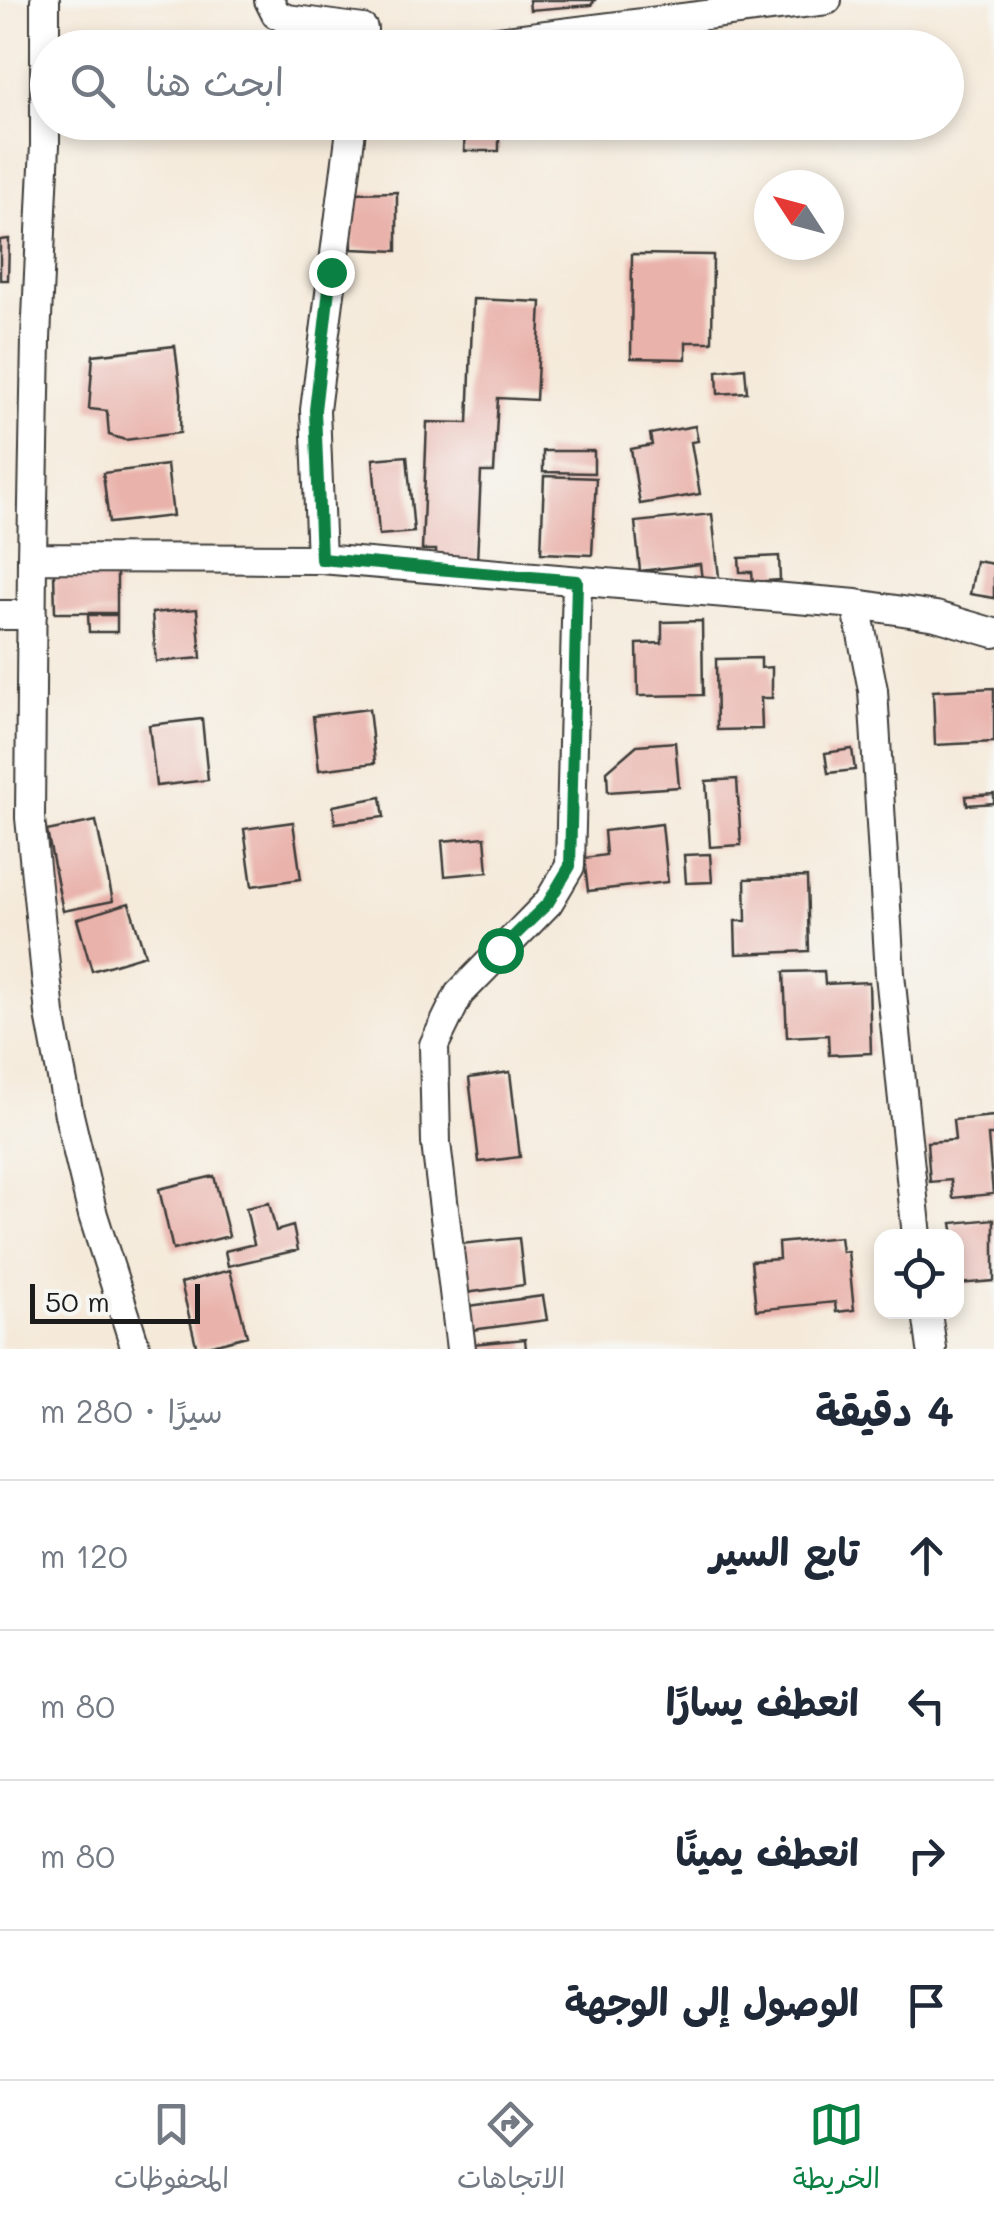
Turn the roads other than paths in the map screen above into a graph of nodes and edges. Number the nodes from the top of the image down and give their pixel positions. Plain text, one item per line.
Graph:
1 (45, 0) edge
2 (269, 0) edge
3 (827, 0) edge
4 (636, 12) edge
5 (45, 30) edge
6 (362, 30) edge
7 (539, 30) edge
8 (45, 140) edge
9 (350, 140) edge
10 (32, 558) junction
11 (321, 559) junction
12 (577, 581) junction
13 (856, 604) junction
14 (32, 615) junction
15 (0, 616) edge
16 (994, 632) edge
17 (916, 1229) edge
18 (928, 1319) edge
19 (136, 1349) edge
20 (461, 1349) edge
21 (932, 1349) edge

1 - 5 street
2 - 6 street
3 - 4 street
4 - 7 street
8 - 10 street
9 - 11 street
10 - 11 street
10 - 14 street
11 - 12 street
12 - 13 street
12 - 20 street
13 - 16 street
13 - 17 street
14 - 15 street
14 - 19 street
18 - 21 street

